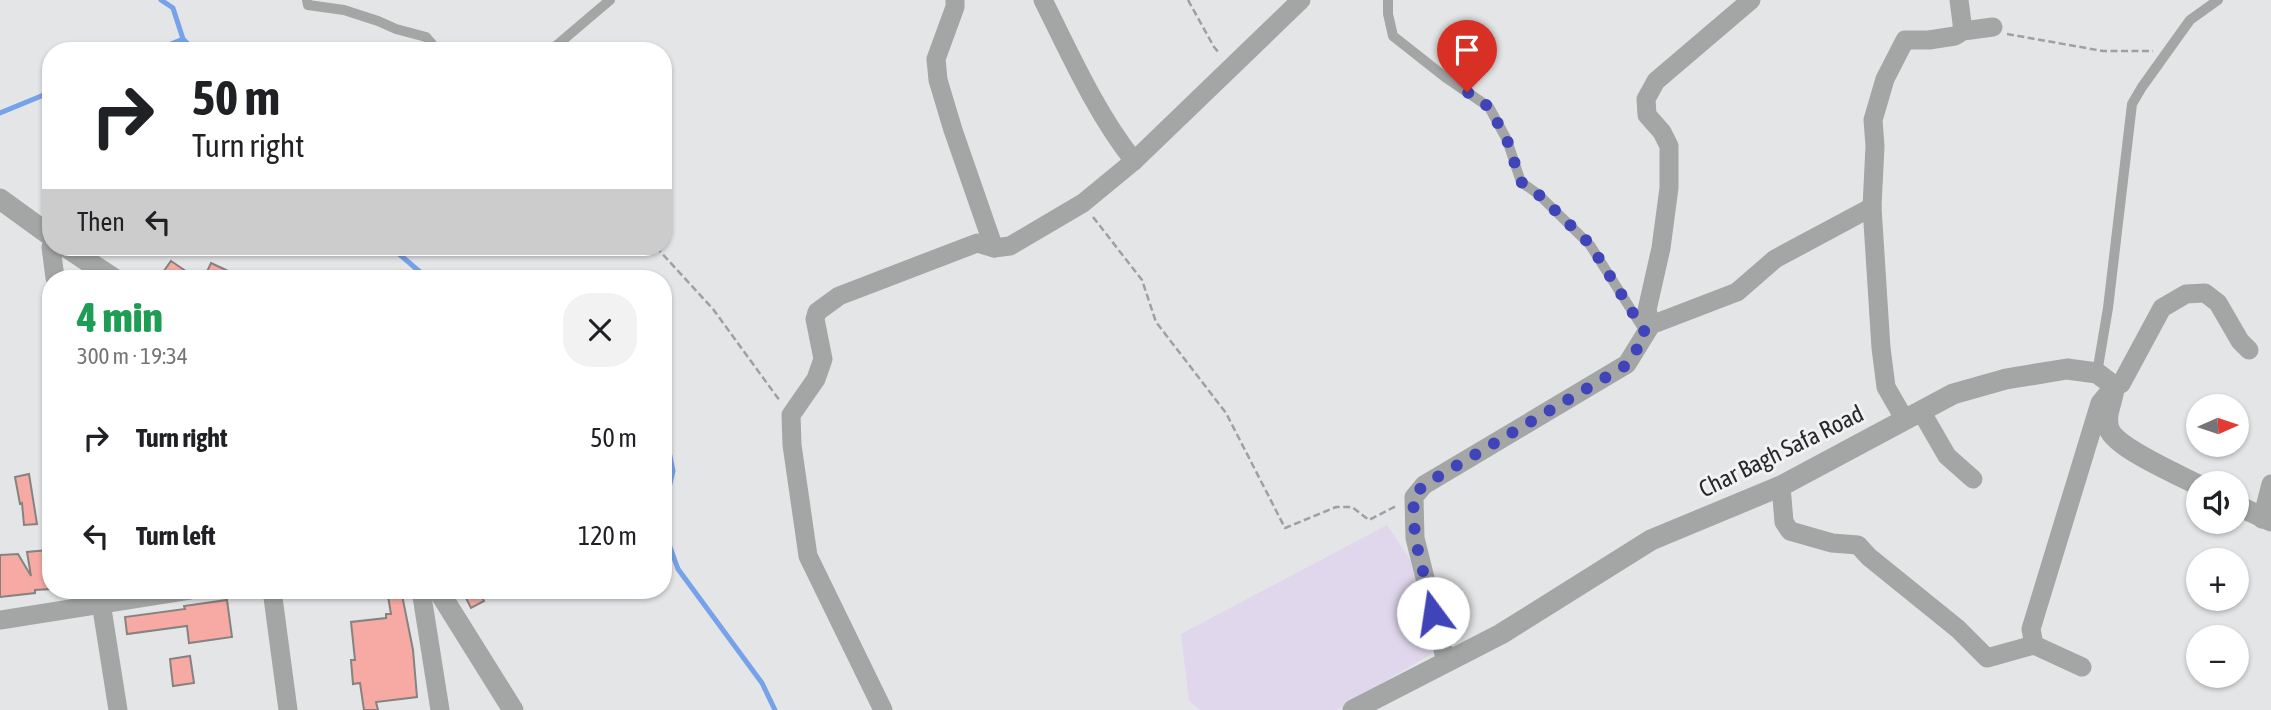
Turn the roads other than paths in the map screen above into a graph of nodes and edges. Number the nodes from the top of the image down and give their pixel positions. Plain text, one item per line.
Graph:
1 (307, 0) edge
2 (610, 0) edge
3 (955, 0) edge
4 (1044, 0) edge
5 (1300, 0) edge
6 (1388, 0) edge
7 (1751, 0) edge
8 (1959, 0) edge
9 (2218, 0) edge
10 (1993, 27) road end
11 (1963, 30) junction
12 (430, 42) edge
13 (561, 42) edge
14 (1134, 161) junction
15 (0, 199) edge
16 (1872, 207) junction
17 (42, 232) edge
18 (994, 248) junction
19 (77, 256) edge
20 (100, 270) edge
21 (1649, 329) junction
22 (2249, 350) dead end
23 (2106, 379) junction
24 (1913, 415) junction
25 (1973, 479) dead end
26 (2186, 479) edge
27 (2271, 484) edge
28 (1781, 486) junction
29 (2249, 511) edge
30 (2267, 520) edge
31 (91, 599) edge
32 (100, 599) edge
33 (273, 599) edge
34 (422, 599) edge
35 (444, 599) edge
36 (0, 620) edge
37 (2034, 645) junction
38 (1446, 662) junction
39 (2082, 667) dead end
40 (118, 710) edge
41 (288, 710) edge
42 (440, 710) edge
43 (513, 710) edge
44 (883, 710) edge
45 (1353, 710) edge

1 - 12 lane
2 - 13 lane
3 - 18 street
4 - 14 street
5 - 14 street
6 - 21 lane
7 - 21 street
8 - 11 street
9 - 23 lane
10 - 11 street
11 - 16 street
14 - 18 street
15 - 17 street
16 - 21 street
16 - 24 street
18 - 44 street
19 - 20 street
21 - 38 street
22 - 23 street
23 - 24 street, Char Bagh Safa Road
23 - 26 street
23 - 37 street
24 - 25 street
24 - 28 street, Char Bagh Safa Road
27 - 30 street
28 - 37 street
28 - 38 street, Char Bagh Safa Road
29 - 30 street
31 - 36 street
32 - 40 street
33 - 41 street
34 - 42 street
35 - 43 street
37 - 39 street
38 - 45 street, Char Bagh Safa Road

